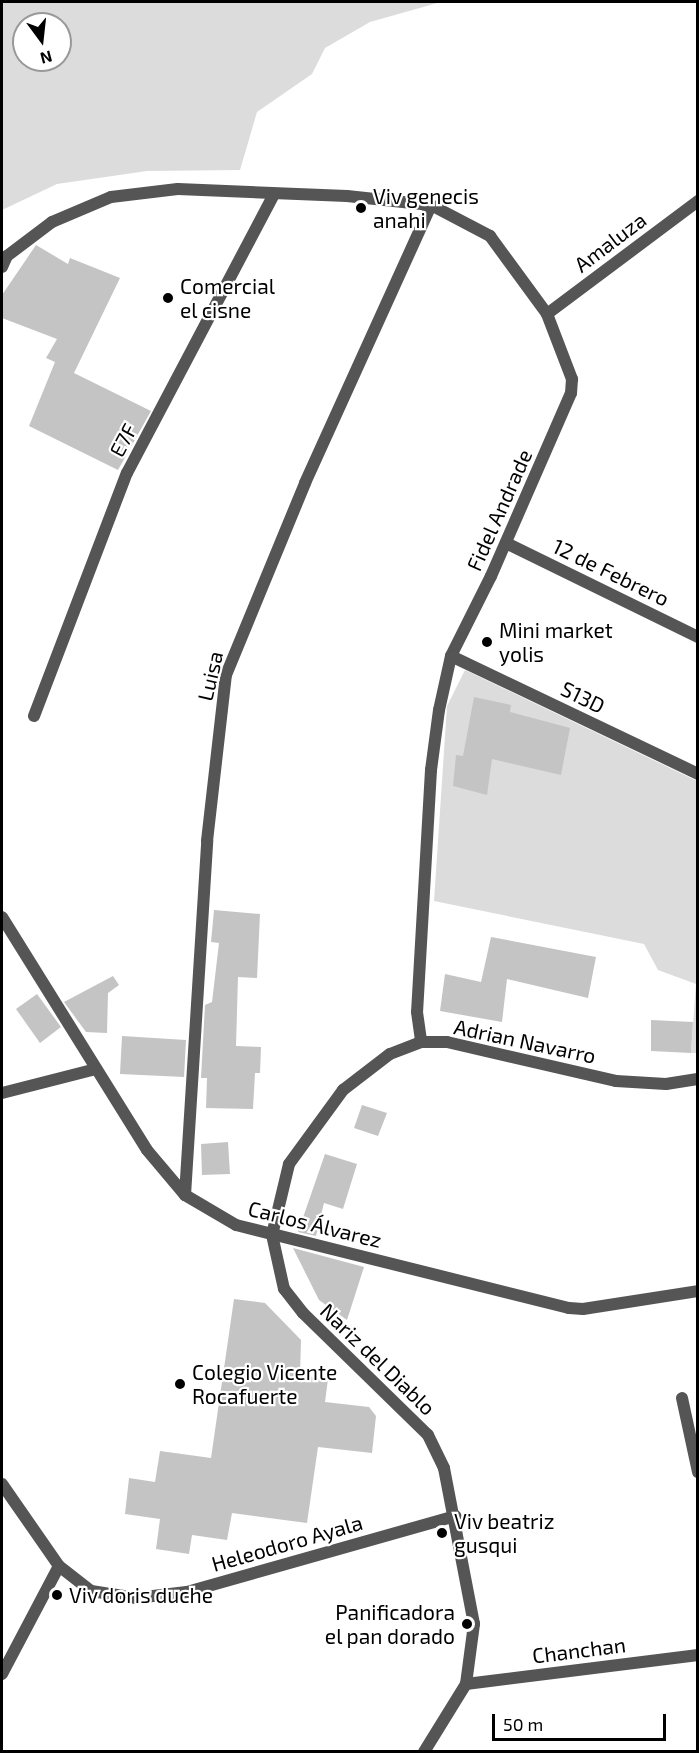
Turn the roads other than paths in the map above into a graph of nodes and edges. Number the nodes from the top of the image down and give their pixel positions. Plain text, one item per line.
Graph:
1 (273, 196) junction
2 (697, 201) edge
3 (431, 205) junction
4 (2, 267) edge
5 (547, 314) junction
6 (506, 543) junction
7 (698, 637) edge
8 (452, 656) junction
9 (34, 716) dead end
10 (698, 774) edge
11 (2, 917) edge
12 (421, 1042) junction
13 (96, 1069) junction
14 (698, 1079) edge
15 (2, 1093) edge
16 (184, 1195) junction
17 (272, 1235) junction
18 (698, 1290) edge
19 (682, 1398) dead end
20 (698, 1472) edge
21 (2, 1484) edge
22 (455, 1516) junction
23 (59, 1566) junction
24 (698, 1655) edge
25 (2, 1674) edge
26 (466, 1684) junction
27 (424, 1752) edge

1 - 3 street, Fidel Andrade
1 - 4 street, Fidel Andrade
1 - 9 street, E7F
2 - 5 street, Amaluza
3 - 5 street, Fidel Andrade
3 - 16 street, Luisa
5 - 6 street, Fidel Andrade
6 - 7 street, 12 de Febrero
6 - 8 street, Fidel Andrade
8 - 10 street, S13D
8 - 12 street, Fidel Andrade
11 - 13 street, Carlos Álvarez
12 - 14 street, Adrian Navarro
12 - 17 street, Adrian Navarro
13 - 15 street
13 - 16 street, Carlos Álvarez
16 - 17 street, Carlos Álvarez
17 - 18 street, Carlos Álvarez
17 - 22 street, Nariz del Diablo
19 - 20 street
21 - 23 street, Heleodoro Ayala
22 - 23 street, Heleodoro Ayala
22 - 26 street, Nariz del Diablo
23 - 25 street
24 - 26 street, Chanchan
26 - 27 street, Nariz del Diablo

